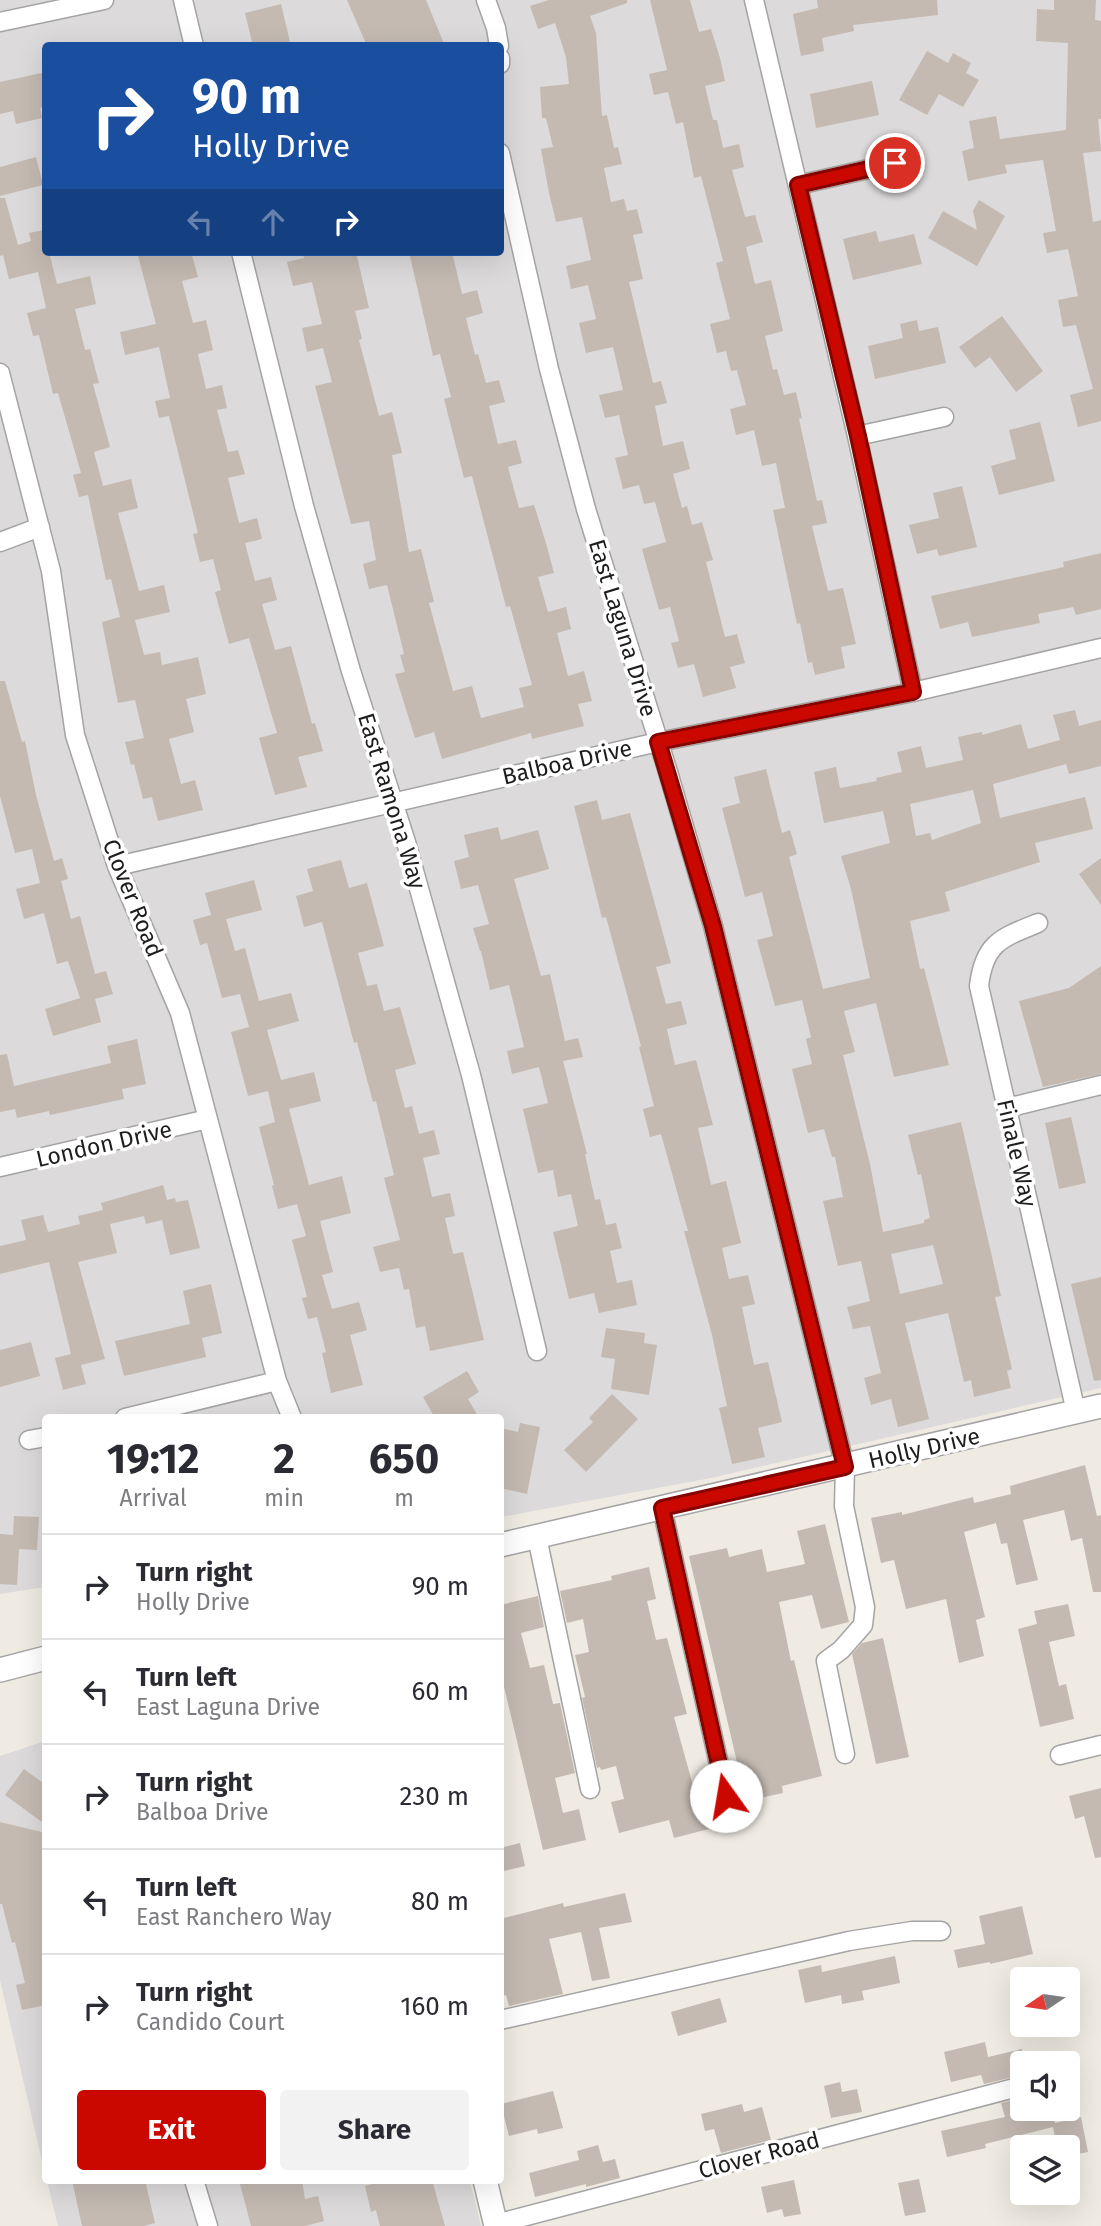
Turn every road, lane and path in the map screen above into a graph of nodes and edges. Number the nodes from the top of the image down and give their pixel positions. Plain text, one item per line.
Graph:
1 (104, 0) edge
2 (183, 0) edge
3 (486, 0) edge
4 (754, 0) edge
5 (0, 22) edge
6 (193, 42) edge
7 (498, 42) edge
8 (895, 163) dead end
9 (504, 171) edge
10 (798, 185) junction
11 (242, 256) edge
12 (0, 373) edge
13 (944, 417) dead end
14 (858, 436) junction
15 (40, 527) junction
16 (0, 542) edge
17 (1101, 648) edge
18 (913, 692) junction
19 (658, 742) junction
20 (393, 802) junction
21 (117, 866) junction
22 (1038, 923) dead end
23 (1101, 1085) edge
24 (1007, 1108) junction
25 (208, 1119) junction
26 (0, 1167) edge
27 (537, 1351) dead end
28 (277, 1381) junction
29 (1101, 1406) edge
30 (1076, 1412) junction
31 (141, 1414) edge
32 (290, 1414) edge
33 (845, 1467) junction
34 (662, 1508) junction
35 (537, 1537) junction
36 (504, 1544) edge
37 (42, 1659) edge
38 (0, 1670) edge
39 (1101, 1745) edge
40 (845, 1754) dead end
41 (1060, 1755) dead end
42 (590, 1789) dead end
43 (726, 1796) dead end
44 (941, 1931) dead end
45 (504, 2019) edge
46 (1010, 2089) edge
47 (195, 2184) edge
48 (486, 2184) edge
49 (496, 2225) edge
50 (208, 2226) edge

1 - 5 street
2 - 6 street
3 - 7 street
4 - 10 street
8 - 10 street
9 - 19 street, East Laguna Drive
10 - 14 street
11 - 20 street, East Ramona Way
12 - 15 street, Clover Road
13 - 14 street
14 - 18 street
15 - 16 street
15 - 21 street, Clover Road
17 - 18 street, Balboa Drive
18 - 19 street, Balboa Drive
19 - 20 street, Balboa Drive
19 - 33 street, East Laguna Drive
20 - 21 street, Balboa Drive
20 - 27 street, East Ramona Way
21 - 25 street, Clover Road
22 - 24 street, Finale Way
23 - 24 street
24 - 30 street, Finale Way
25 - 26 street, London Drive
25 - 28 street, Clover Road
28 - 31 street
28 - 32 street, Clover Road
29 - 30 street, Holly Drive
30 - 33 street, Holly Drive
33 - 34 street, Holly Drive
33 - 40 street, East Laguna Drive
34 - 35 street, Holly Drive
34 - 43 street
35 - 36 street, Holly Drive
35 - 42 street
37 - 38 street
39 - 41 street
44 - 45 street
46 - 49 street, Clover Road
47 - 50 street
48 - 49 street

